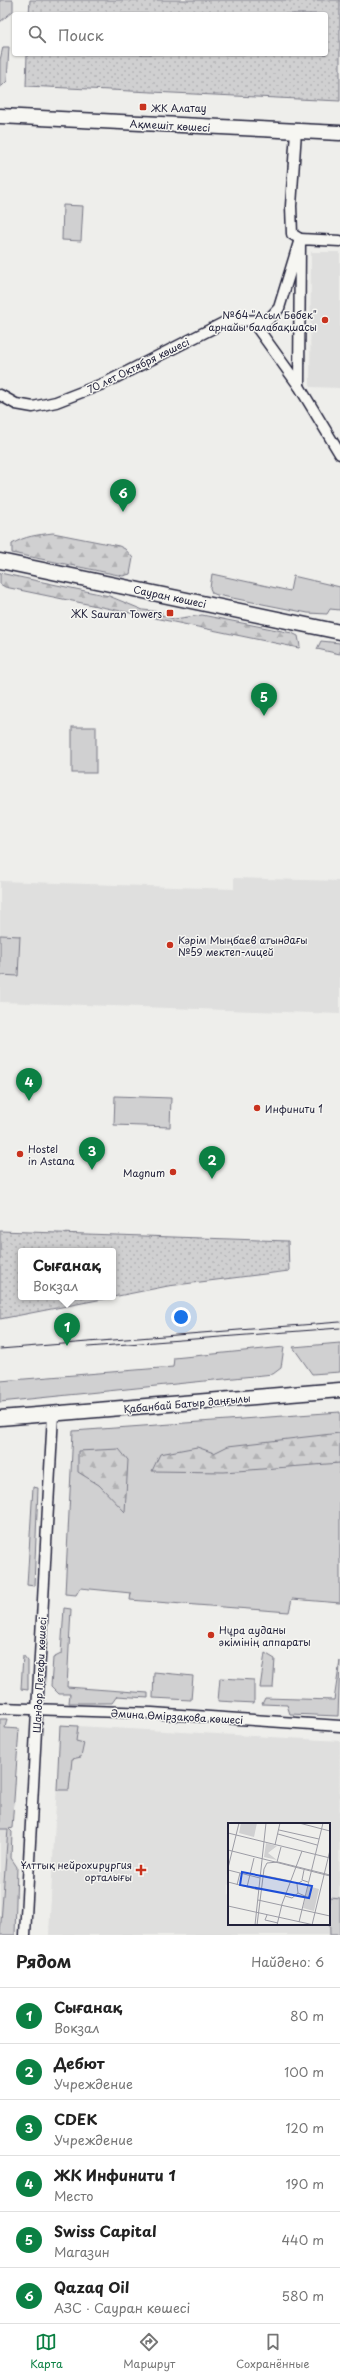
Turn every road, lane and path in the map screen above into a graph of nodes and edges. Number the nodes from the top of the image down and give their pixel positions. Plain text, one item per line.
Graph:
1 (0, 116) edge
2 (296, 131) junction
3 (340, 133) edge
4 (300, 239) junction
5 (340, 241) edge
6 (253, 322) junction
7 (299, 386) junction
8 (0, 395) edge
9 (340, 454) edge
10 (0, 561) edge
11 (340, 632) edge
12 (340, 1390) edge
13 (53, 1414) junction
14 (34, 1416) junction
15 (0, 1418) edge
16 (0, 1423) edge
17 (0, 1708) edge
18 (38, 1710) junction
19 (340, 1726) edge
20 (25, 1935) edge

1 - 2 main road, Ақмешіт көшесі
2 - 3 main road, Ақмешіт көшесі
2 - 4 street
4 - 5 street
4 - 6 street, 70 лет Октября көшесі
4 - 7 street
6 - 7 street
6 - 8 street, 70 лет Октября көшесі
7 - 9 street
10 - 11 main road, Сауран көшесі
12 - 13 main road, Қабанбай Батыр даңғылы
13 - 14 main road, Қабанбай Батыр даңғылы
13 - 18 street, Шандор Петефи көшесі
14 - 15 main road, Қабанбай Батыр даңғылы
14 - 16 main road, Қабанбай Батыр даңғылы
17 - 18 street, Әмина Өмірзақова көшесі
18 - 19 street, Әмина Өмірзақова көшесі
18 - 20 street, Шандор Петефи көшесі

